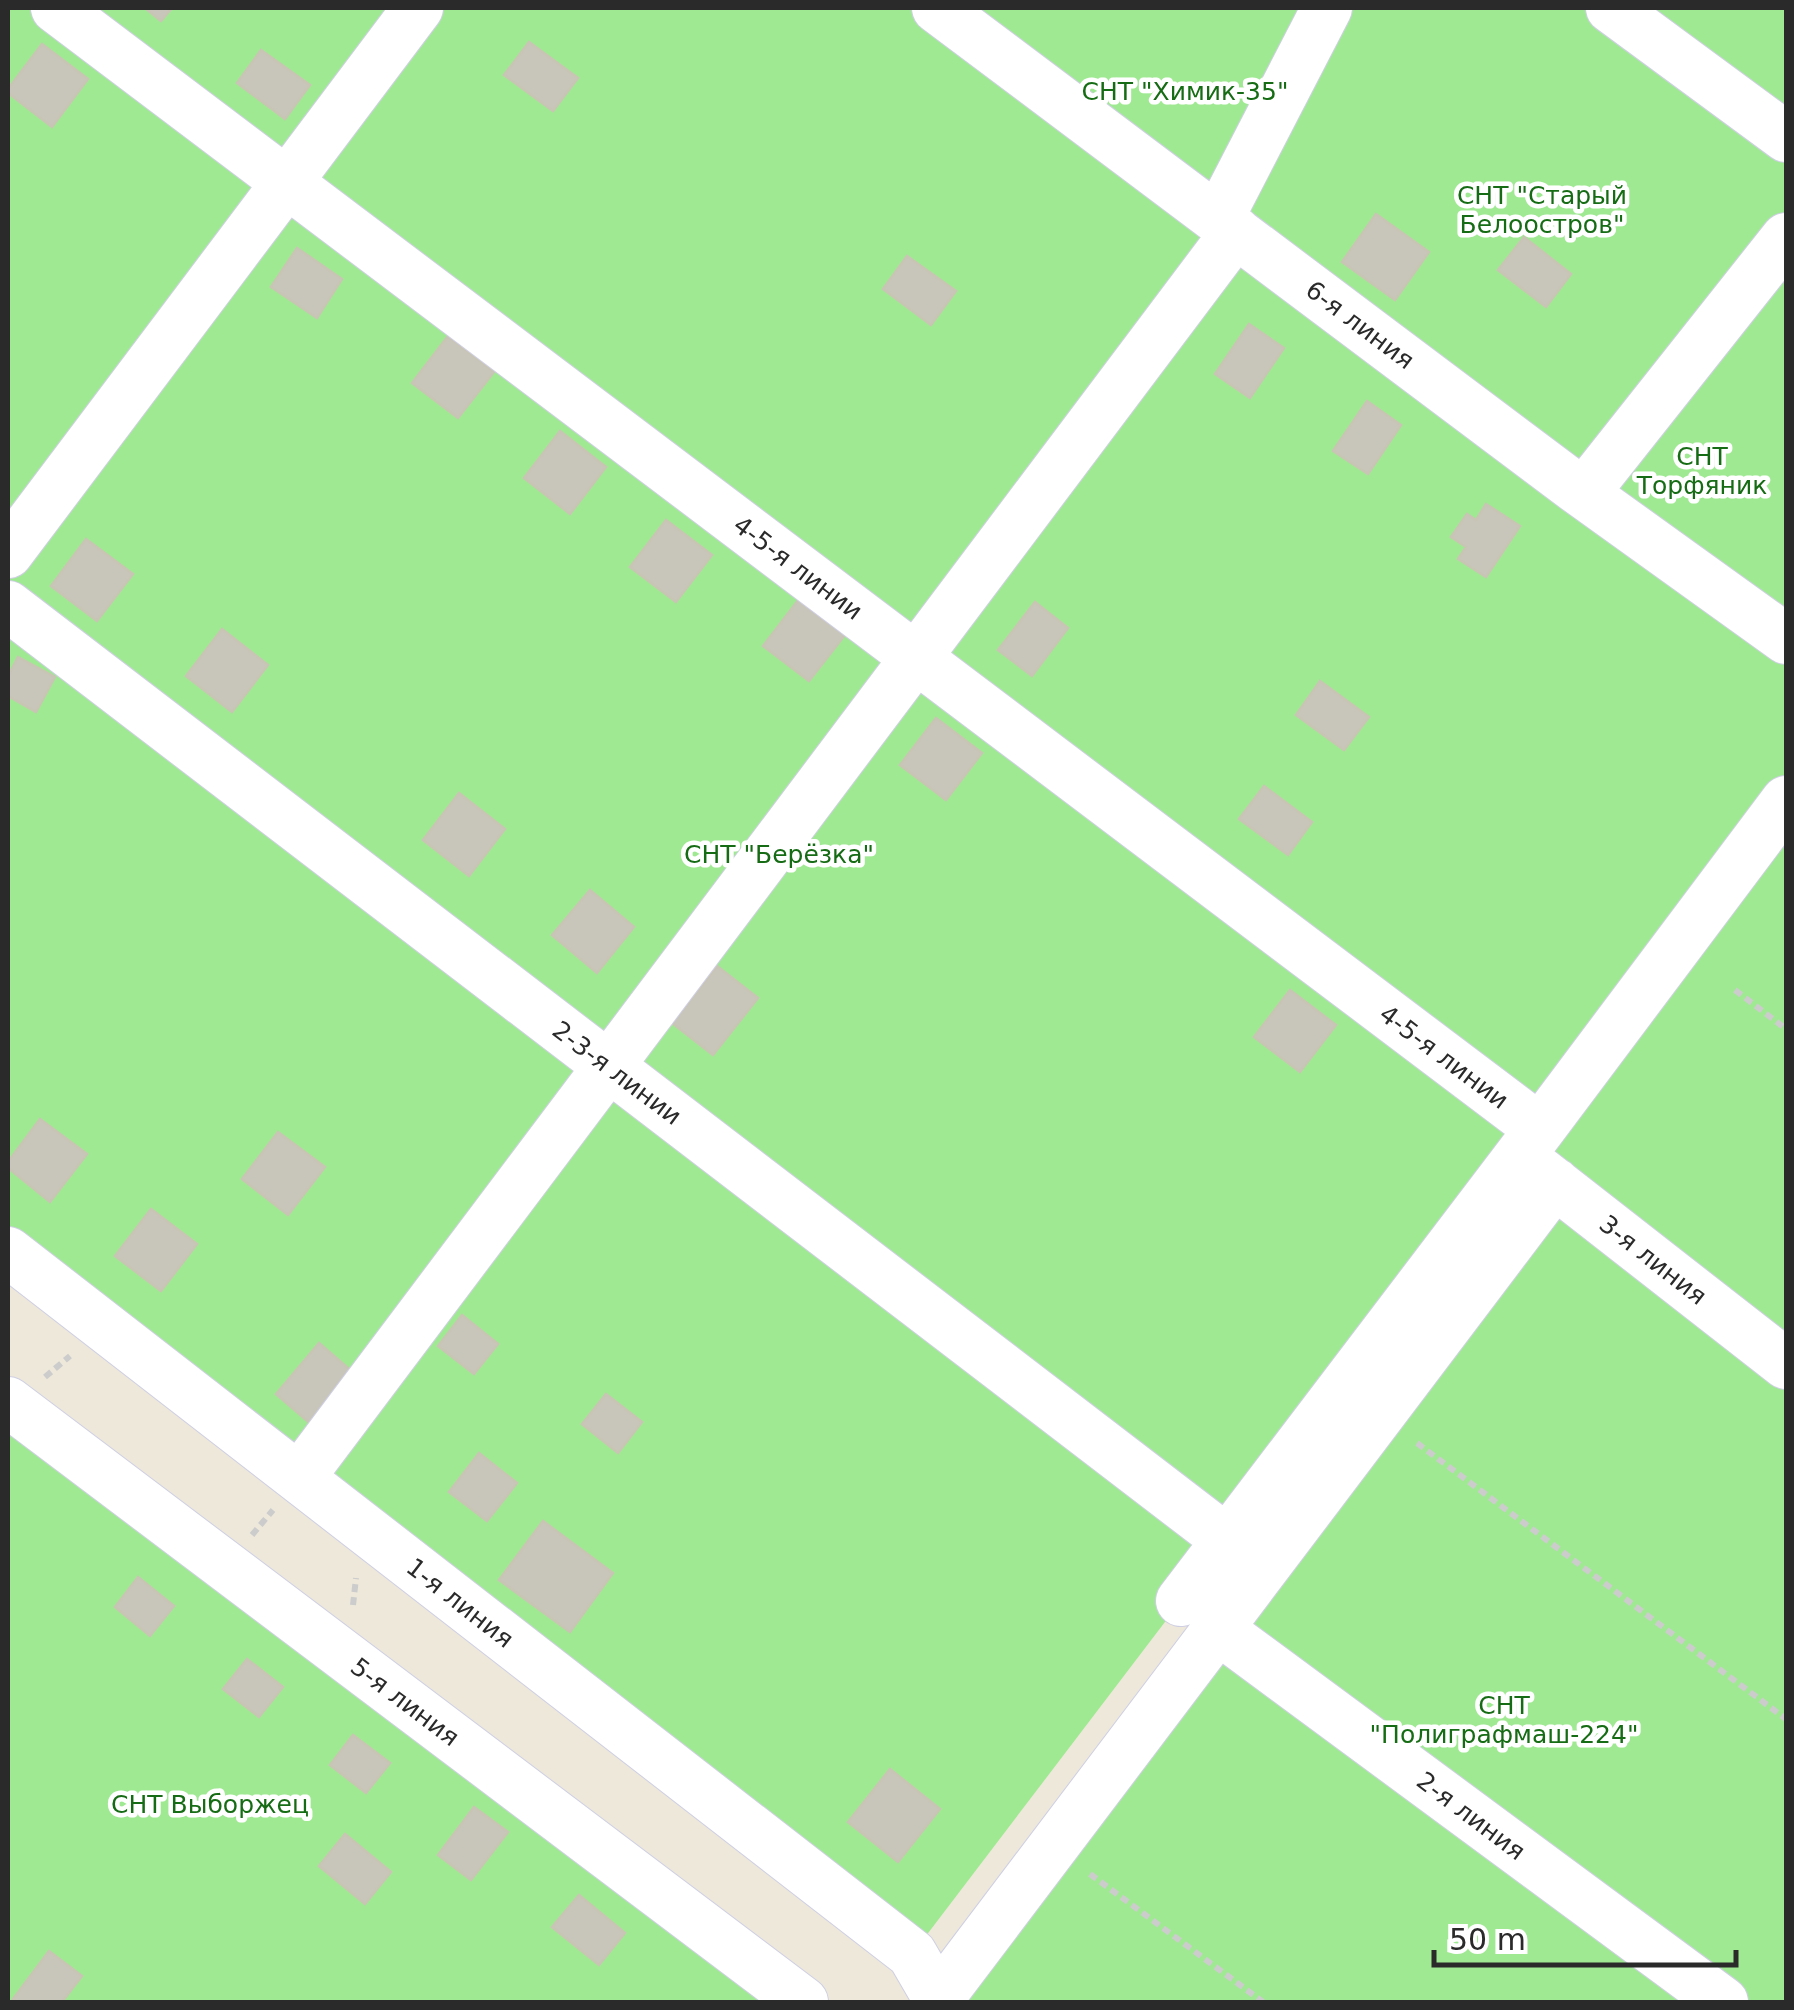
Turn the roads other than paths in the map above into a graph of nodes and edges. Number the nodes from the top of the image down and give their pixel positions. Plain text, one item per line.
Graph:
1 (56, 8) edge
2 (418, 8) edge
3 (937, 8) edge
4 (1327, 8) edge
5 (1611, 8) edge
6 (1786, 137) edge
7 (286, 182) junction
8 (1227, 225) junction
9 (1786, 238) edge
10 (1584, 493) junction
11 (8, 553) edge
12 (8, 606) edge
13 (1786, 639) edge
14 (916, 657) junction
15 (1786, 800) edge
16 (609, 1066) junction
17 (1538, 1156) junction
18 (8, 1252) edge
19 (1786, 1364) edge
20 (11, 1404) edge
21 (299, 1478) junction
22 (1227, 1540) junction
23 (1200, 1615) junction
24 (938, 2001) edge
25 (804, 2002) edge
26 (1723, 2002) edge

1 - 7 street, 4-5-я линии
2 - 7 street
3 - 8 street, 6-я линия
4 - 8 street
5 - 6 street
7 - 11 street
7 - 14 street, 4-5-я линии
8 - 10 street, 6-я линия
8 - 14 street
9 - 10 street
10 - 13 street, 6-я линия
12 - 16 street, 2-3-я линии
14 - 16 street
14 - 17 street, 4-5-я линии
15 - 17 street
16 - 21 street
16 - 22 street, 2-3-я линии
17 - 19 street, 3-я линия
17 - 22 street
17 - 23 street
18 - 21 street, 1-я линия
20 - 25 street, 5-я линия
21 - 24 street, 1-я линия
22 - 23 street
23 - 24 street
23 - 26 street, 2-я линия

